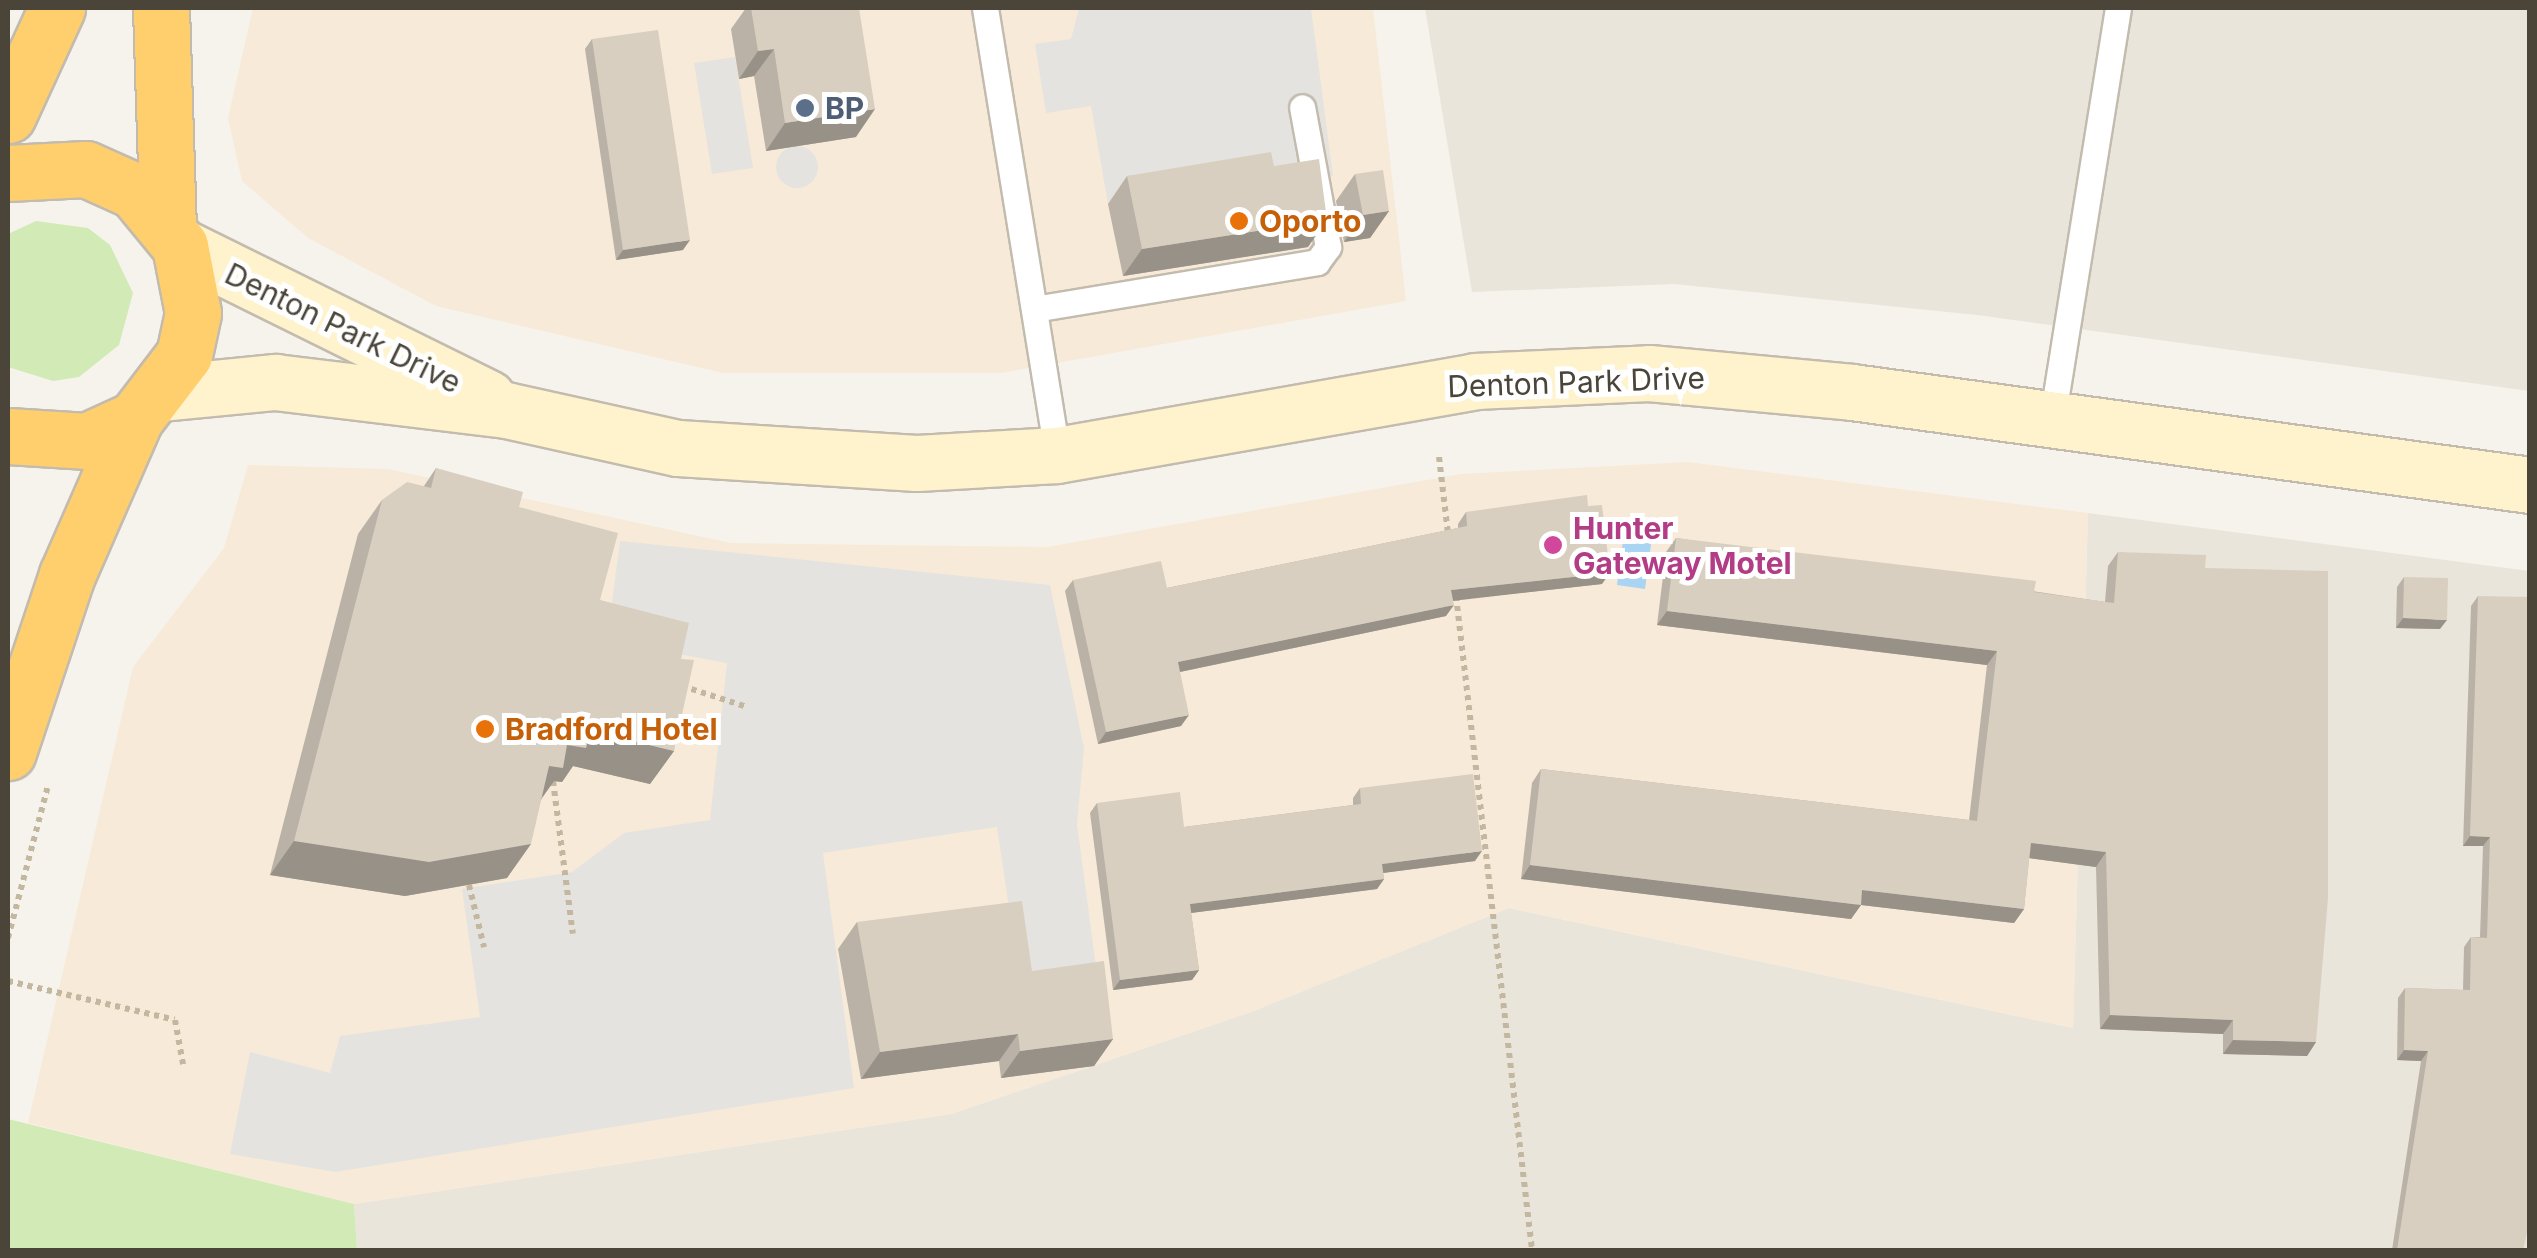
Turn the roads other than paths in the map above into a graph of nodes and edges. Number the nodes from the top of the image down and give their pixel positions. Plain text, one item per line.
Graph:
1 (57, 8) edge
2 (161, 8) edge
3 (985, 8) edge
4 (2118, 8) edge
5 (1302, 107) dead end
6 (8, 115) edge
7 (8, 174) edge
8 (174, 236) junction
9 (1034, 309) junction
10 (149, 406) junction
11 (506, 410) junction
12 (2052, 420) junction
13 (8, 436) edge
14 (1057, 455) junction
15 (2530, 485) edge
16 (30, 760) edge

1 - 6 highway
2 - 8 highway
3 - 9 lane
4 - 12 lane
5 - 9 lane
7 - 8 highway
8 - 10 highway
8 - 11 main road, Denton Park Drive
9 - 14 lane
10 - 11 main road, Denton Park Drive
10 - 13 highway
10 - 16 highway
11 - 14 main road, Denton Park Drive
12 - 14 main road, Denton Park Drive
12 - 15 main road, Denton Park Drive

